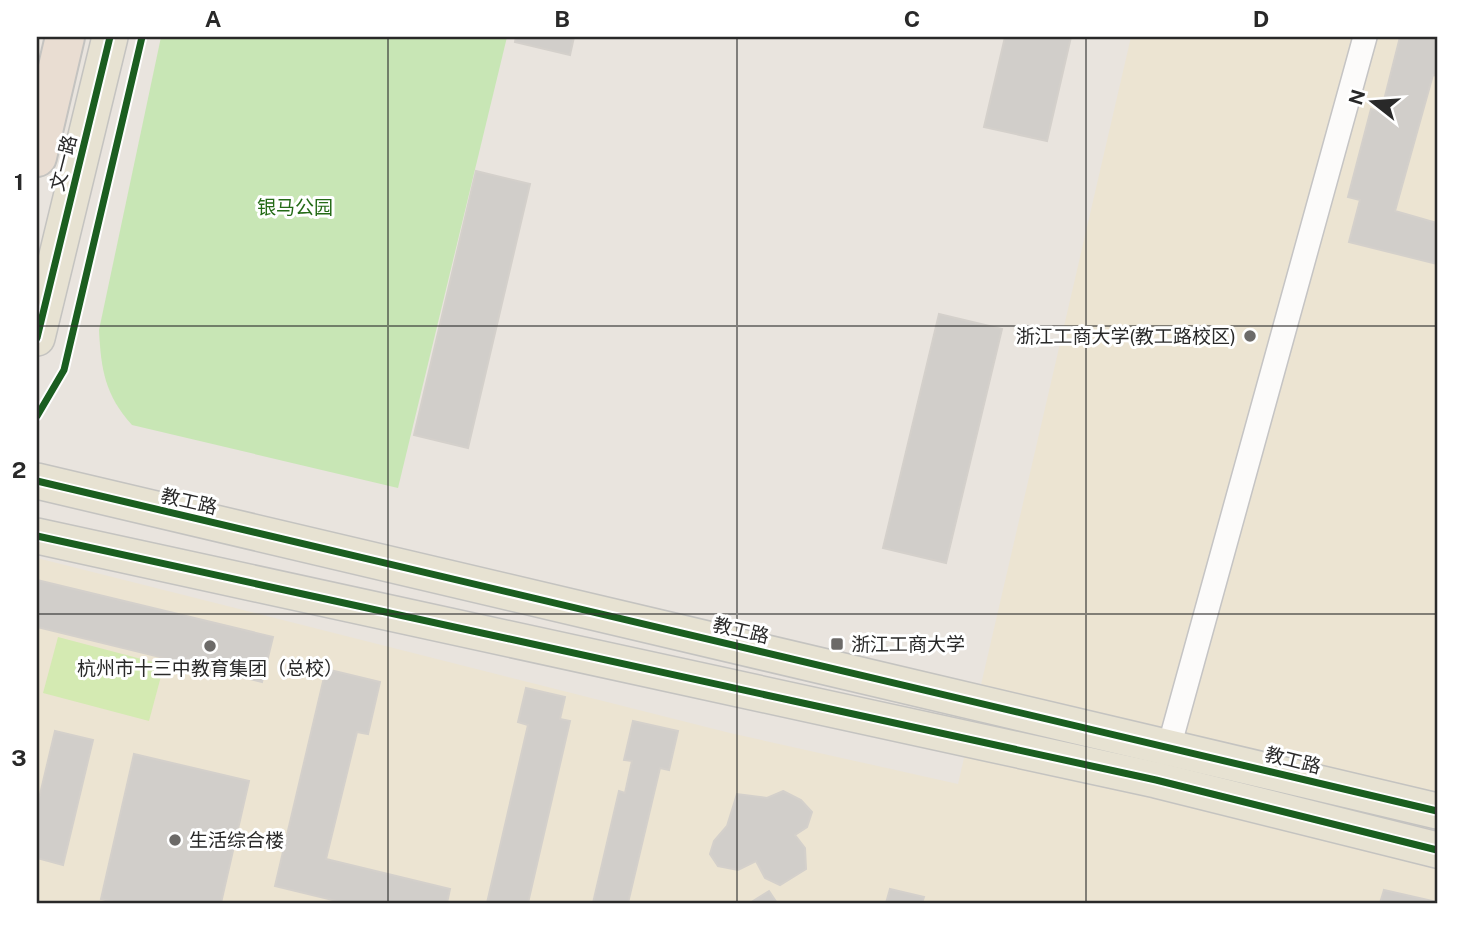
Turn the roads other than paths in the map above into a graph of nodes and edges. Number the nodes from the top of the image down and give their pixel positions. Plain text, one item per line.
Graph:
1 (65, 37) edge
2 (110, 37) edge
3 (1365, 37) edge
4 (37, 157) edge
5 (37, 338) edge
6 (37, 481) edge
7 (37, 536) edge
8 (1169, 747) junction
9 (1437, 811) edge
10 (1437, 850) edge

1 - 4 highway
2 - 5 main road, 文一路
3 - 8 street
6 - 8 main road, 教工路
7 - 10 main road
8 - 9 main road, 教工路

